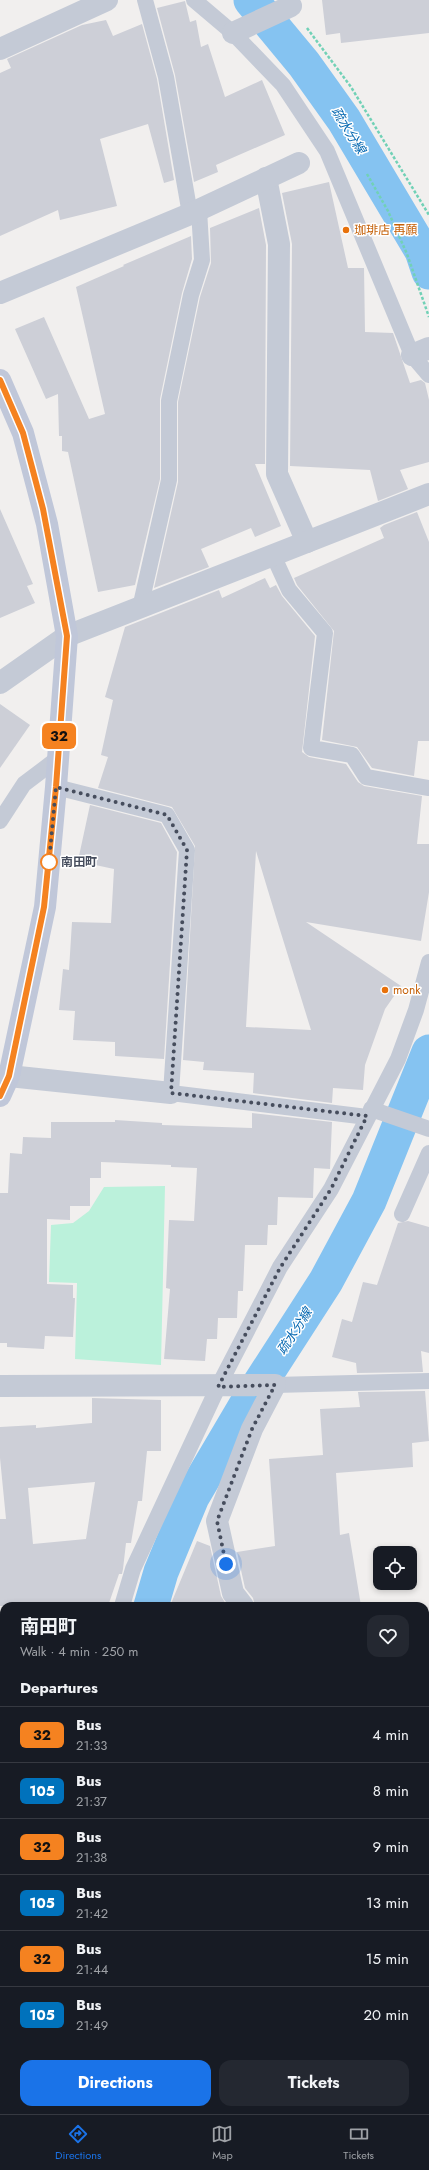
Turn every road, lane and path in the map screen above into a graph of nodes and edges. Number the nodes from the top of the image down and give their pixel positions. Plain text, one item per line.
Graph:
1 (107, 0) edge
2 (145, 0) edge
3 (194, 0) edge
4 (286, 8) joint
5 (233, 34) junction
6 (0, 49) edge
7 (299, 163) dead end
8 (266, 178) junction
9 (194, 212) junction
10 (429, 215) edge
11 (0, 293) edge
12 (421, 352) edge
13 (429, 375) edge
14 (0, 380) edge
15 (429, 494) edge
16 (307, 542) junction
17 (273, 555) junction
18 (140, 608) junction
19 (67, 636) junction
20 (0, 683) edge
21 (57, 759) junction
22 (56, 787) junction
23 (429, 788) edge
24 (0, 821) edge
25 (429, 962) edge
26 (2, 1090) edge
27 (171, 1093) junction
28 (374, 1113) junction
29 (428, 1129) edge
30 (429, 1153) edge
31 (402, 1214) dead end
32 (429, 1381) edge
33 (271, 1385) junction
34 (0, 1386) edge
35 (218, 1387) junction
36 (123, 1602) edge
37 (240, 1602) edge

1 - 6 street
2 - 9 lane
3 - 5 lane
4 - 5 street
4 - 10 path
5 - 12 lane
7 - 8 street
8 - 9 street
8 - 16 street
9 - 11 street
9 - 18 lane
12 - 13 lane
14 - 19 street
15 - 16 street
16 - 17 street
17 - 18 street
17 - 23 lane
18 - 19 street
19 - 20 street
19 - 21 street
21 - 22 street
21 - 24 lane
22 - 26 street
22 - 27 lane
25 - 28 lane
26 - 27 street
27 - 28 lane
28 - 29 lane
28 - 35 lane
30 - 31 lane
32 - 33 lane
33 - 35 street
33 - 37 street
34 - 35 street
35 - 36 lane

